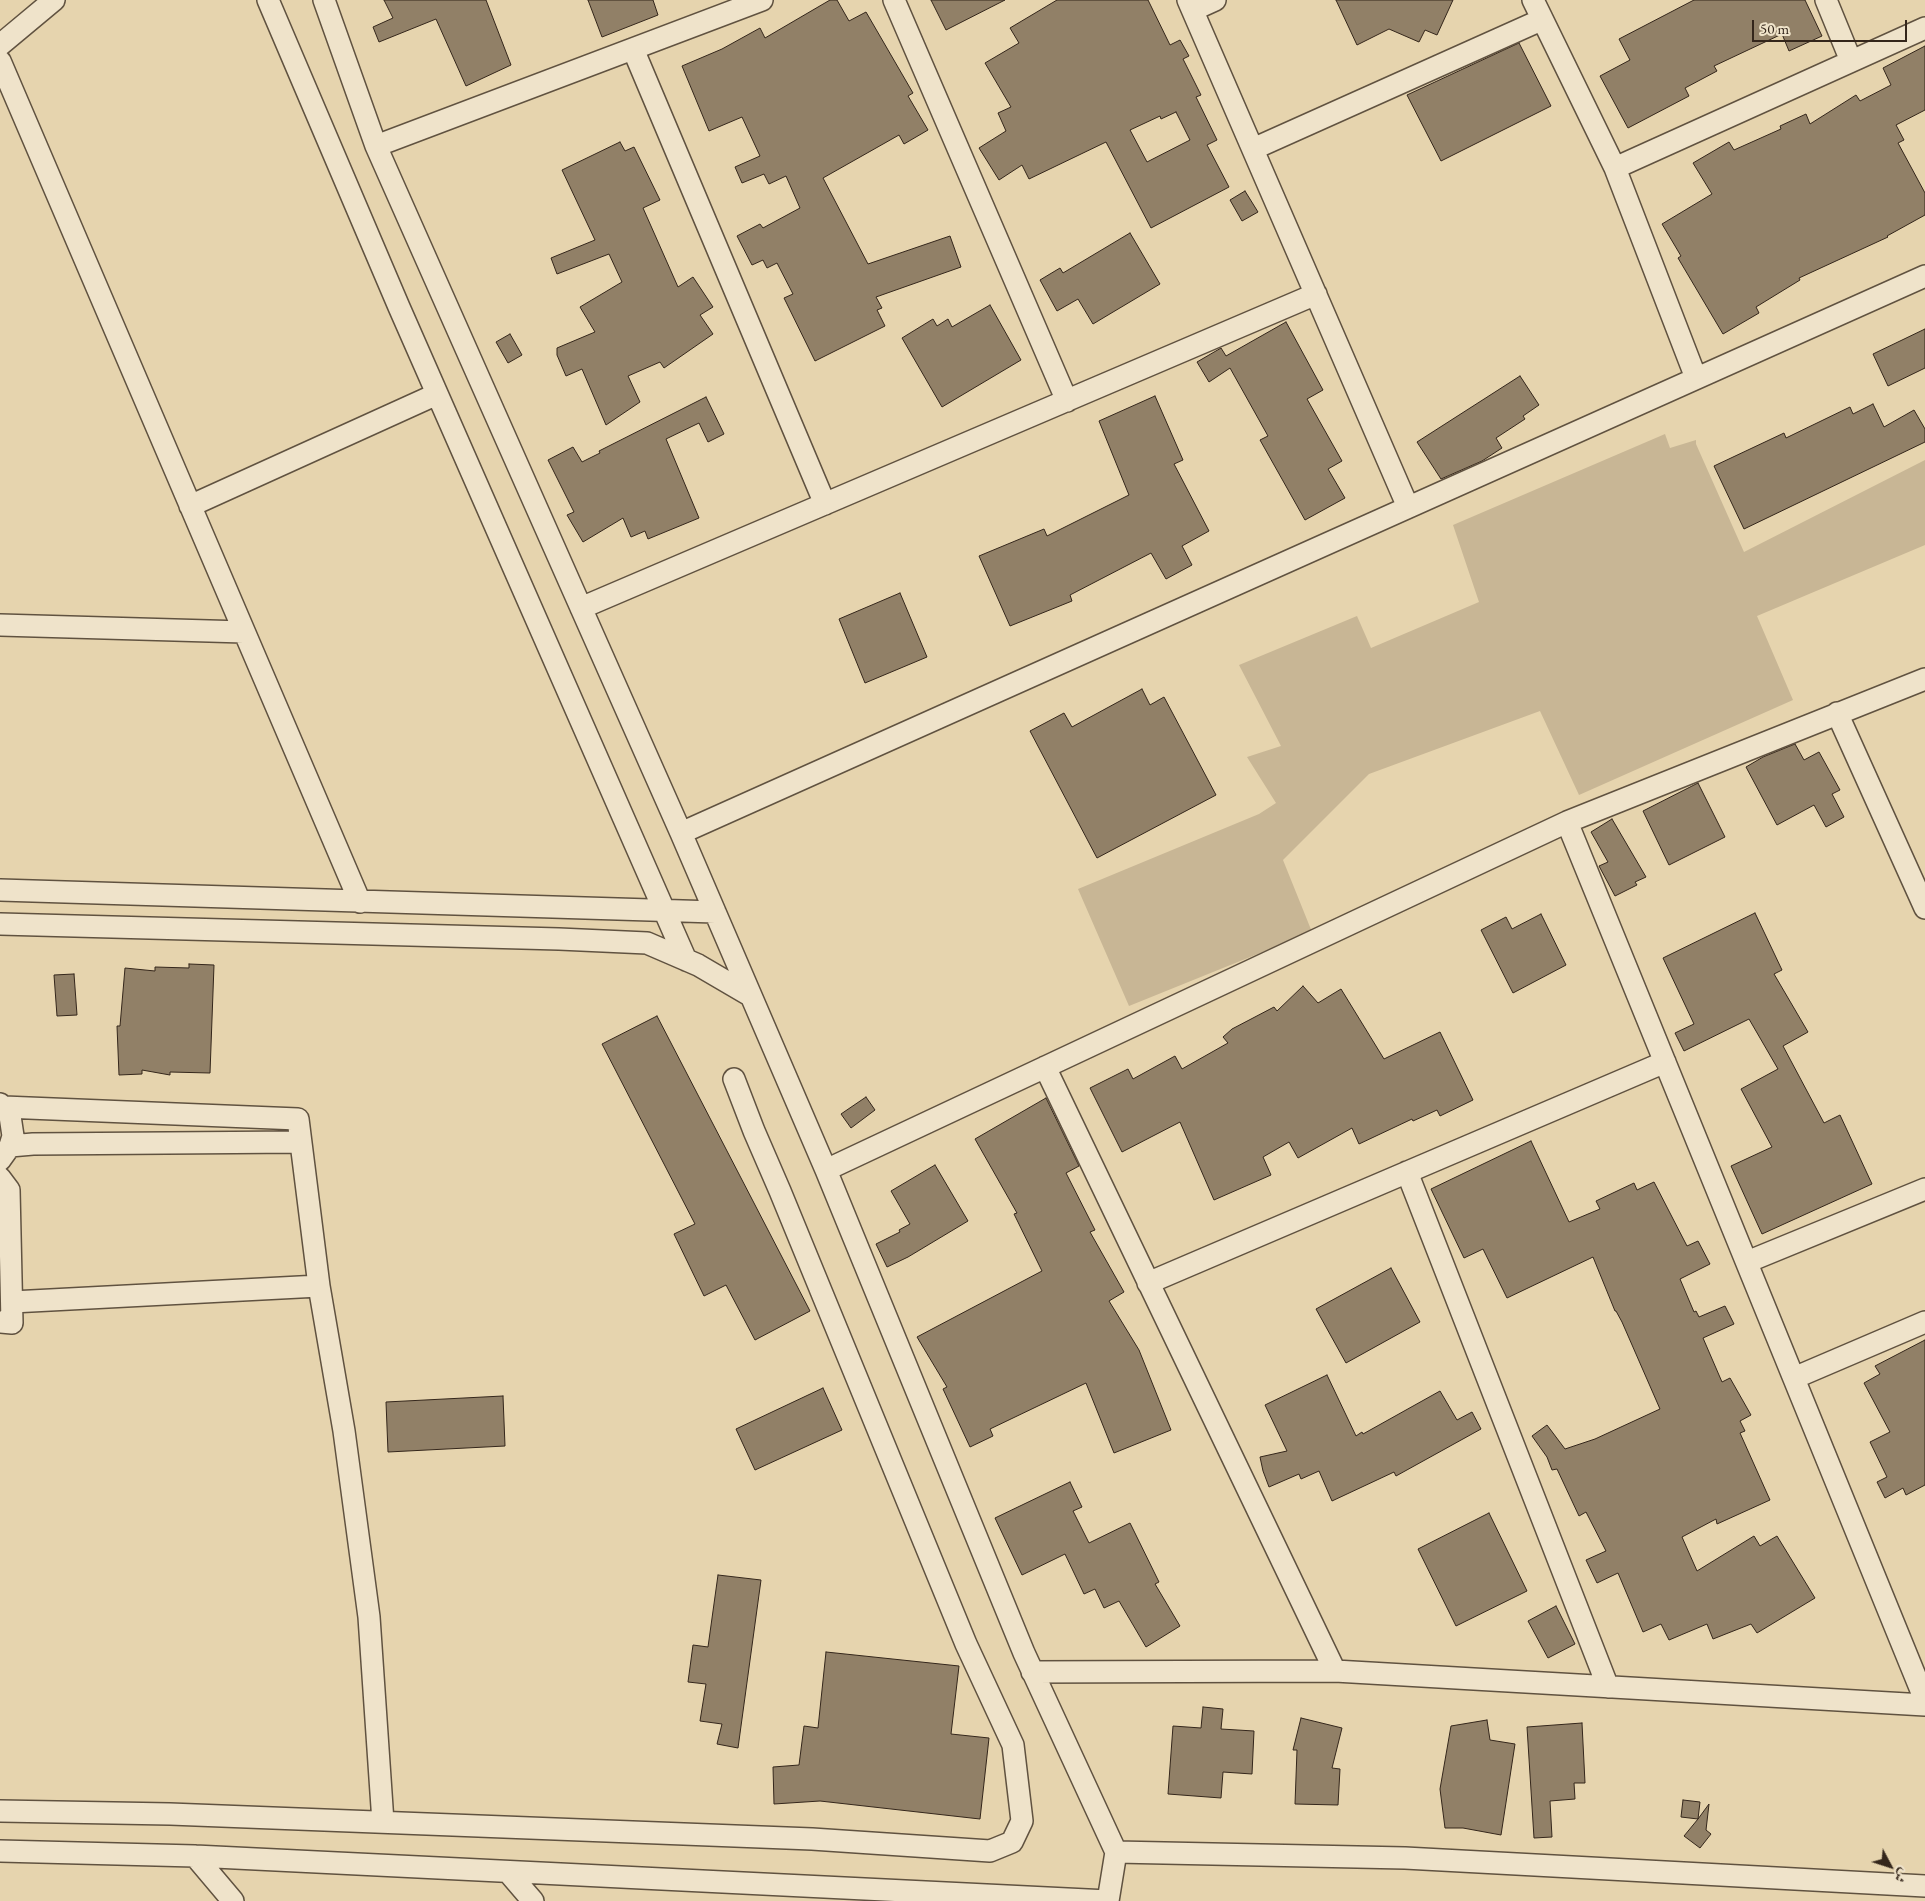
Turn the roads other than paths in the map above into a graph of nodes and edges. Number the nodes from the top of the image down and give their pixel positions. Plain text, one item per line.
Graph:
1 (54, 0) edge
2 (268, 0) edge
3 (324, 0) edge
4 (762, 0) edge
5 (894, 0) edge
6 (1215, 0) edge
7 (1533, 0) edge
8 (1826, 0) edge
9 (1191, 5) edge
10 (1541, 20) junction
11 (1925, 28) edge
12 (0, 45) edge
13 (633, 49) junction
14 (0, 61) edge
15 (1851, 61) junction
16 (376, 146) junction
17 (1253, 149) junction
18 (1615, 168) junction
19 (1925, 276) edge
20 (1316, 294) junction
21 (1696, 378) junction
22 (437, 394) junction
23 (1067, 400) junction
24 (825, 504) junction
25 (190, 506) junction
26 (1408, 507) junction
27 (581, 608) junction
28 (0, 625) edge
29 (244, 632) junction
30 (1925, 679) edge
31 (1838, 713) junction
32 (1567, 822) junction
33 (681, 833) junction
34 (0, 890) edge
35 (360, 902) junction
36 (1925, 908) edge
37 (664, 911) junction
38 (715, 912) junction
39 (0, 924) edge
40 (686, 960) junction
41 (751, 996) junction
42 (1665, 1062) junction
43 (1045, 1067) junction
44 (734, 1079) dead end
45 (2, 1106) edge
46 (300, 1142) junction
47 (5, 1153) edge
48 (826, 1170) junction
49 (1407, 1172) junction
50 (0, 1178) edge
51 (1925, 1189) edge
52 (1747, 1262) junction
53 (1148, 1284) junction
54 (319, 1286) junction
55 (12, 1302) junction
56 (0, 1322) edge
57 (1925, 1322) edge
58 (1794, 1378) junction
59 (1334, 1671) junction
60 (1032, 1672) junction
61 (1608, 1687) junction
62 (1925, 1700) edge
63 (1925, 1705) edge
64 (0, 1811) edge
65 (384, 1822) junction
66 (0, 1851) edge
67 (1116, 1852) junction
68 (195, 1856) junction
69 (508, 1872) junction
70 (1925, 1886) edge
71 (233, 1901) edge
72 (533, 1901) edge

1 - 12 street
2 - 22 street
3 - 16 street
4 - 13 street
5 - 23 street
6 - 9 street
7 - 10 street
8 - 15 street
9 - 17 street
10 - 17 street
10 - 18 street
11 - 15 street
13 - 16 street
13 - 24 street
14 - 25 street
15 - 18 street
16 - 27 street
17 - 20 street
18 - 21 street
19 - 21 street
20 - 23 street
20 - 26 street
21 - 26 street
22 - 25 street
22 - 37 street
23 - 24 street
24 - 27 street
25 - 29 street
26 - 33 street
27 - 33 street
28 - 29 street
29 - 35 street
30 - 31 street
31 - 32 street
31 - 36 street
32 - 42 street
32 - 43 street
33 - 38 street
34 - 35 street
35 - 37 street
37 - 38 street
37 - 40 street
38 - 41 street
39 - 40 street
40 - 41 street
41 - 48 street
42 - 49 street
42 - 52 street
43 - 48 street
43 - 53 street
44 - 65 street
45 - 46 street
45 - 47 street
46 - 47 street
46 - 54 street
48 - 60 street
49 - 53 street
49 - 61 street
50 - 55 street
51 - 52 street
52 - 58 street
53 - 59 street
54 - 55 street
54 - 65 street
55 - 56 street
57 - 58 street
58 - 62 street
59 - 60 street
59 - 61 street
60 - 67 street
61 - 63 street
64 - 65 street
66 - 68 street
67 - 69 street
67 - 70 street
68 - 69 street
68 - 71 street
69 - 72 street

